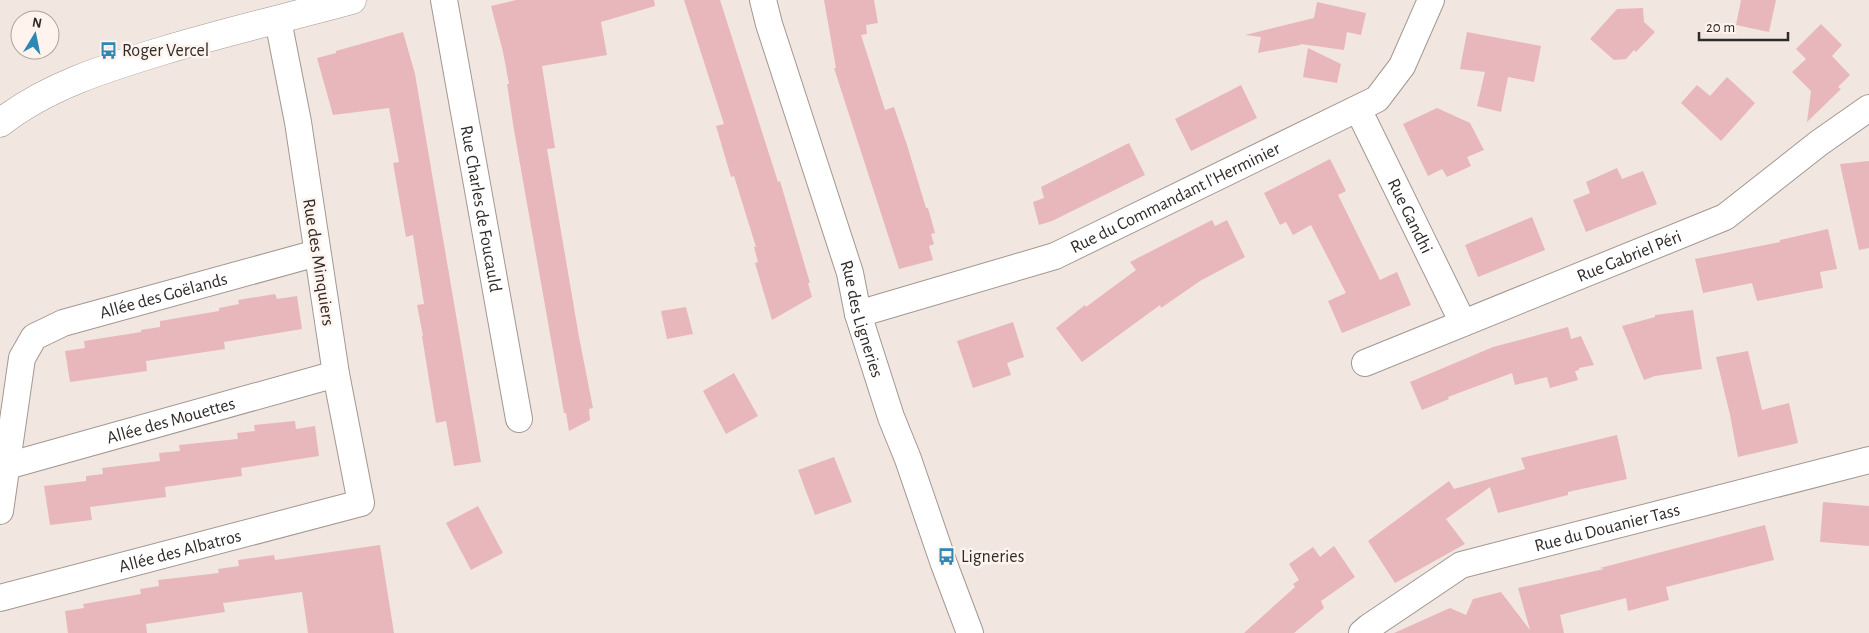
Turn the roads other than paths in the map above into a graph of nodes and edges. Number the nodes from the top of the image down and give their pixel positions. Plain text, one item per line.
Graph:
1 (352, 0) edge
2 (444, 0) edge
3 (762, 0) edge
4 (1431, 0) edge
5 (278, 20) junction
6 (1869, 108) edge
7 (1358, 109) junction
8 (0, 123) edge
9 (317, 253) junction
10 (858, 314) junction
11 (1463, 323) junction
12 (1365, 363) dead end
13 (336, 374) junction
14 (519, 419) dead end
15 (1869, 460) edge
16 (7, 466) junction
17 (361, 503) joint
18 (0, 511) edge
19 (0, 598) edge
20 (970, 633) edge
21 (1362, 633) edge

1 - 5 street
2 - 14 street, Rue Charles de Foucauld
3 - 10 street, Rue des Ligneries
4 - 7 street, Rue du Commandant l'Herminier
5 - 8 street
5 - 9 street, Rue des Minquiers
6 - 11 street, Rue Gabriel Péri
7 - 10 street, Rue du Commandant l'Herminier
7 - 11 street, Rue Gandhi
9 - 13 street, Rue des Minquiers
9 - 16 street, Allée des Goëlands
10 - 20 street, Rue des Ligneries
11 - 12 street, Rue Gabriel Péri
13 - 16 street, Allée des Mouettes
13 - 17 street, Rue des Minquiers
15 - 21 street, Rue du Douanier Tass
16 - 18 street
17 - 19 street, Allée des Albatros

